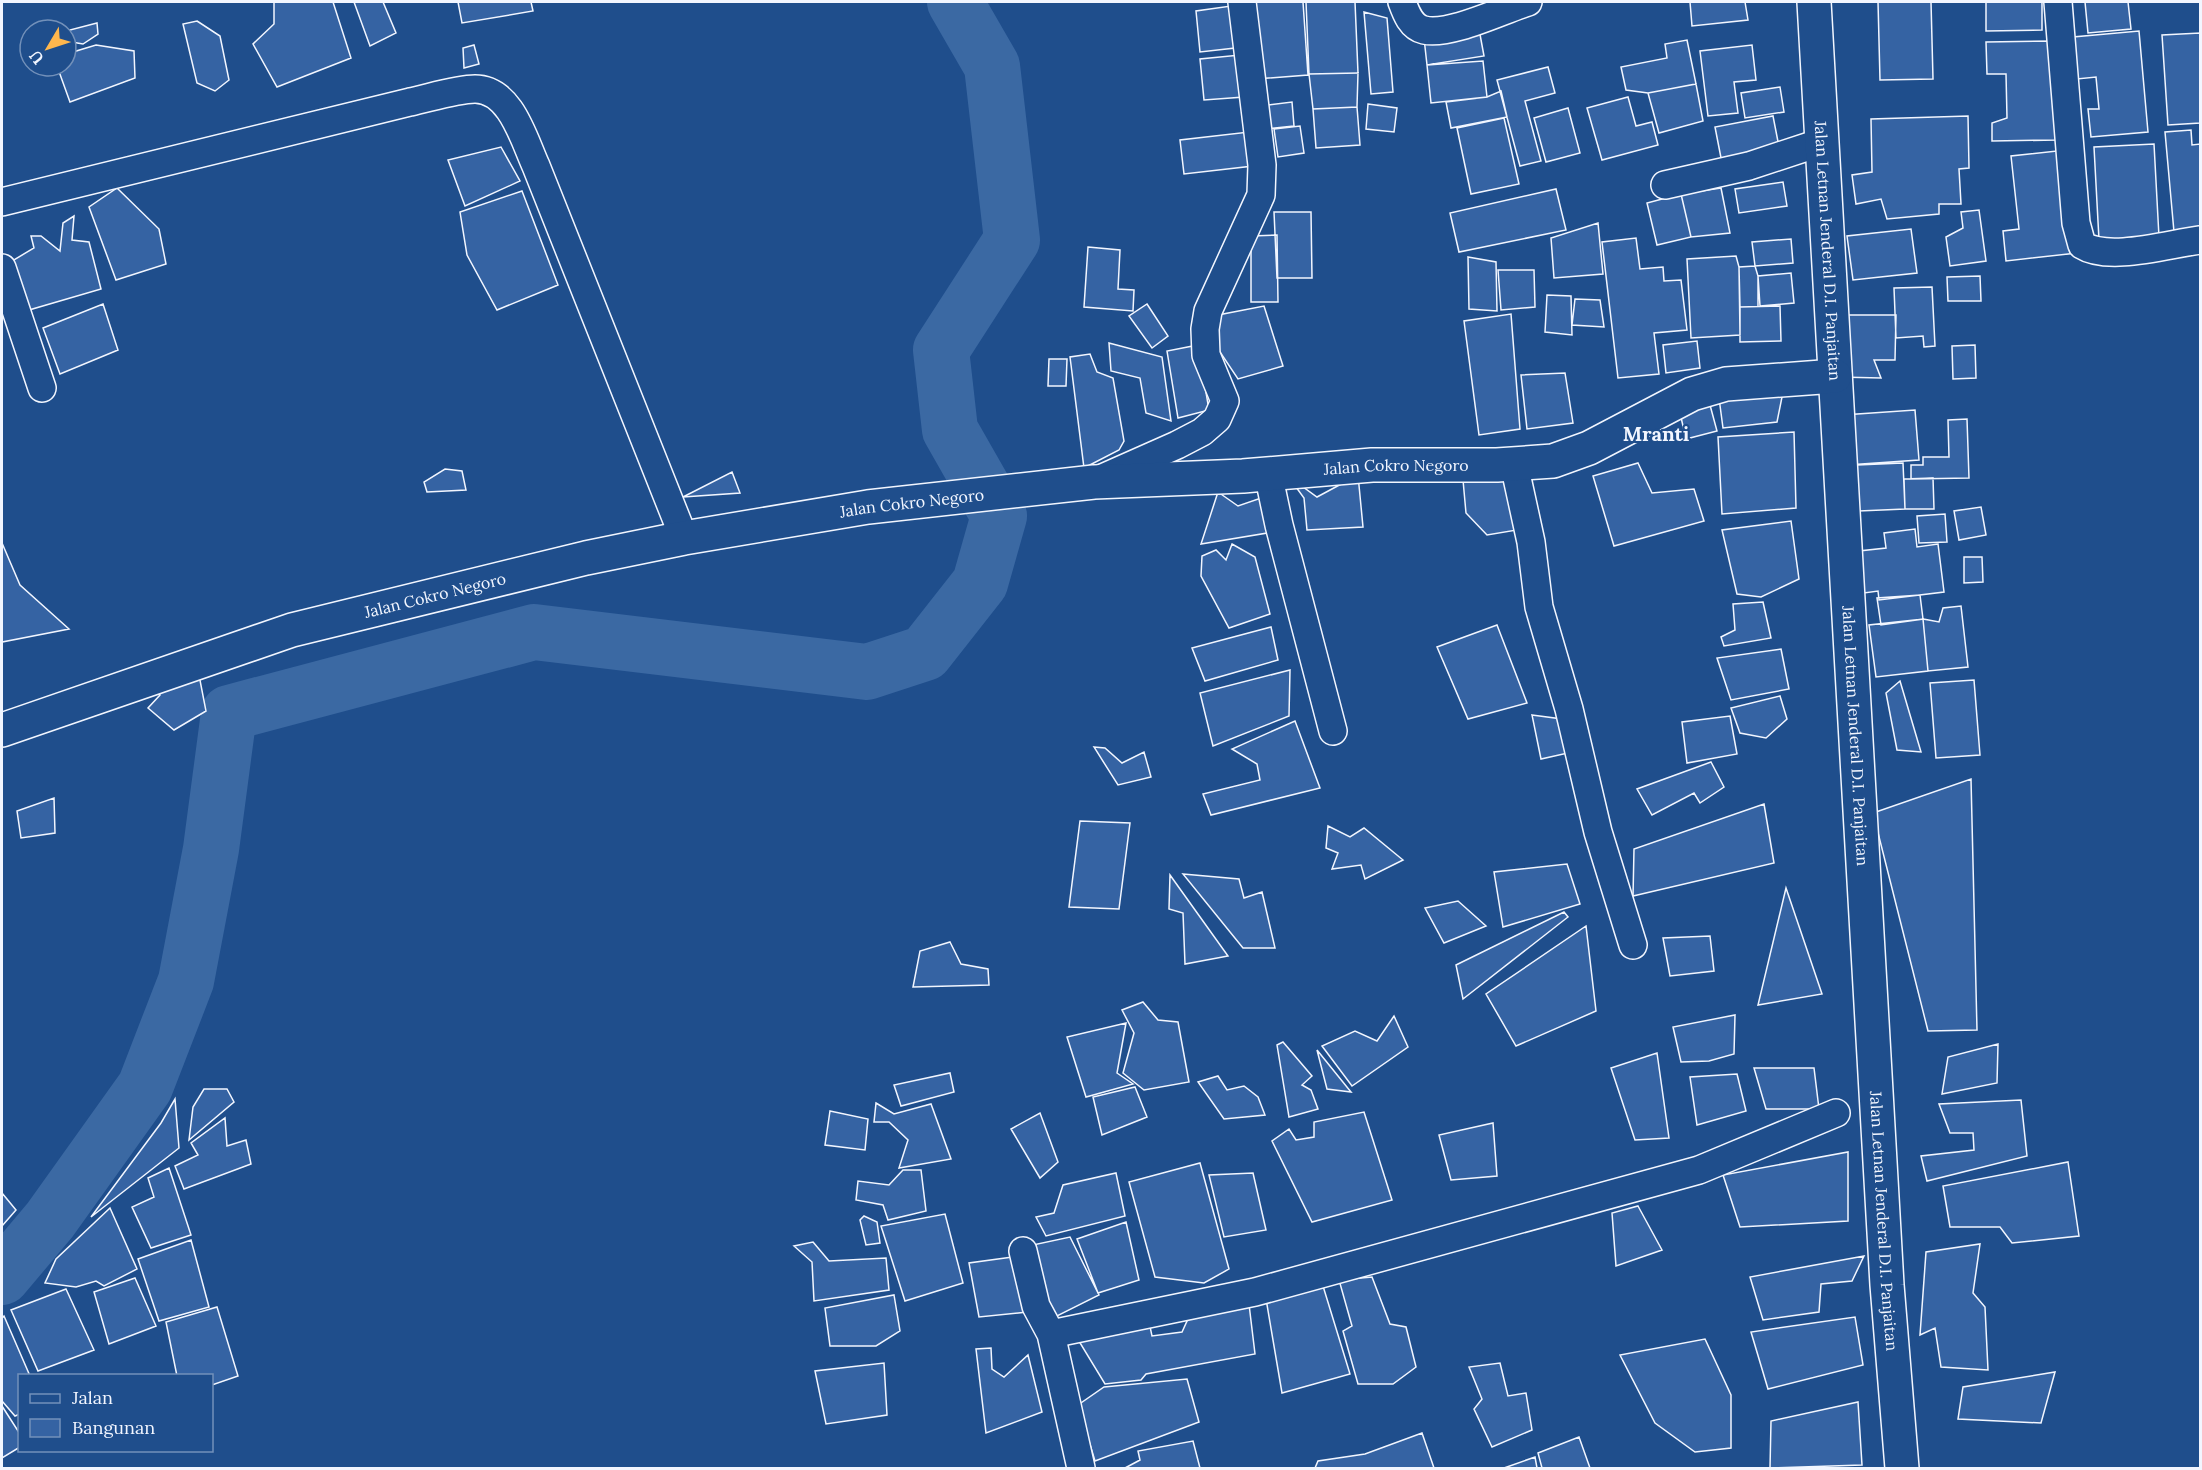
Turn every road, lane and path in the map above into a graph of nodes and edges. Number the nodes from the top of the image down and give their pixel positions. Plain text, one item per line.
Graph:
1 (1242, 2) edge
2 (1402, 2) edge
3 (1528, 2) edge
4 (1814, 2) edge
5 (2058, 2) edge
6 (1822, 142) junction
7 (1665, 185) dead end
8 (2, 202) edge
9 (2200, 240) edge
10 (2, 268) edge
11 (1835, 376) junction
12 (42, 388) dead end
13 (1514, 464) junction
14 (1268, 473) junction
15 (1094, 482) junction
16 (684, 537) junction
17 (2, 730) edge
18 (1334, 731) dead end
19 (1633, 945) dead end
20 (1836, 1113) dead end
21 (1023, 1251) dead end
22 (1052, 1334) junction
23 (1081, 1468) edge
24 (1902, 1468) edge

1 - 15 street
2 - 3 street
4 - 6 street, Jalan Letnan Jenderal D.I. Panjaitan
5 - 9 street
6 - 7 street
6 - 11 street, Jalan Letnan Jenderal D.I. Panjaitan
8 - 16 street
10 - 12 street
11 - 13 street, Jalan Cokro Negoro
11 - 24 street, Jalan Letnan Jenderal D.I. Panjaitan
13 - 14 street, Jalan Cokro Negoro
13 - 19 street
14 - 15 street, Jalan Cokro Negoro
14 - 18 street
15 - 16 street, Jalan Cokro Negoro
16 - 17 street, Jalan Cokro Negoro
20 - 22 street
21 - 22 street
22 - 23 street

